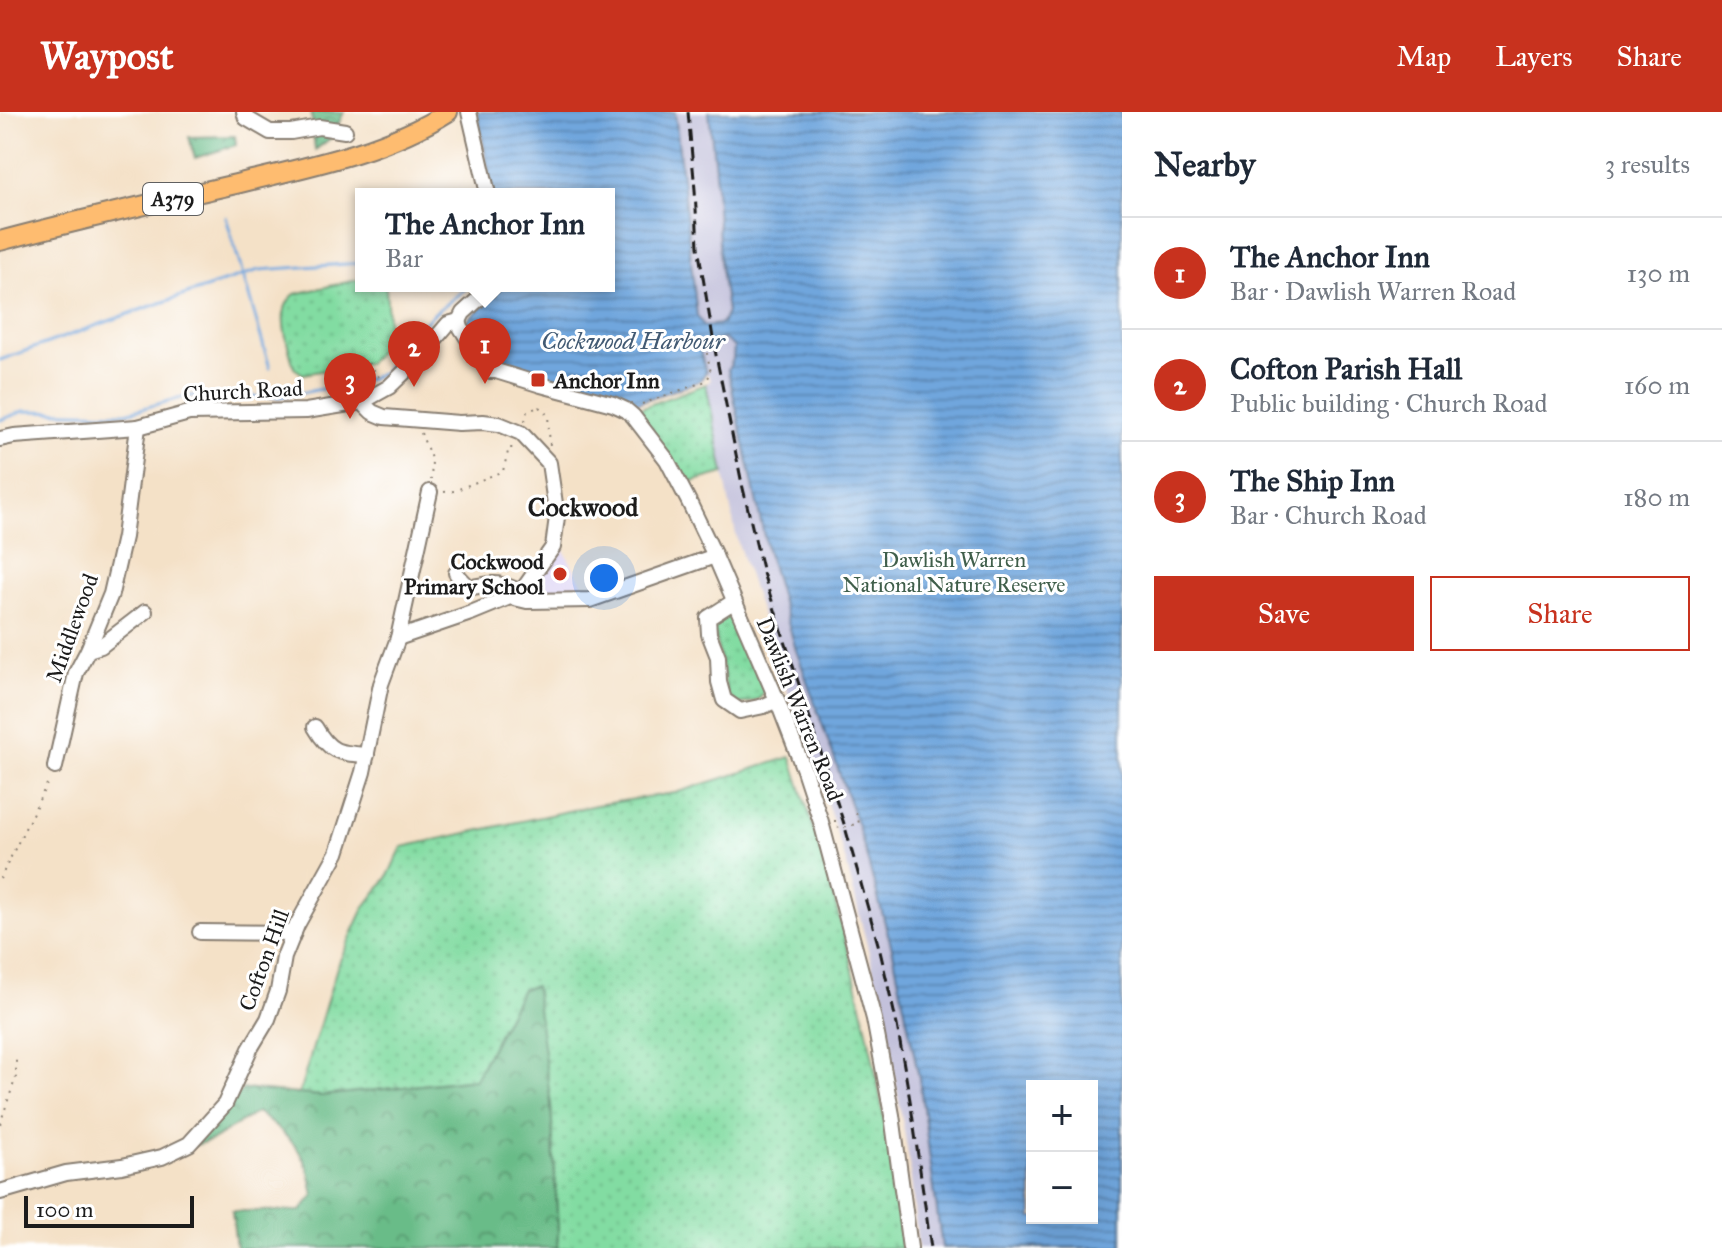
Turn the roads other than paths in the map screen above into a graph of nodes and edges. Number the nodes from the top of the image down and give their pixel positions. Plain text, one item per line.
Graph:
1 (244, 112) edge
2 (448, 112) edge
3 (469, 112) edge
4 (345, 155) junction
5 (487, 188) edge
6 (0, 241) edge
7 (486, 292) edge
8 (459, 321) junction
9 (362, 402) junction
10 (138, 427) junction
11 (0, 439) edge
12 (430, 492) road end
13 (715, 556) junction
14 (456, 573) dead end
15 (514, 594) junction
16 (733, 602) junction
17 (145, 612) dead end
18 (398, 638) junction
19 (88, 650) junction
20 (777, 700) junction
21 (315, 727) dead end
22 (367, 755) junction
23 (55, 767) road end
24 (200, 932) dead end
25 (294, 933) junction
26 (0, 1192) edge
27 (910, 1248) edge

1 - 4 street
2 - 4 main road, A379
3 - 5 street
4 - 6 main road, A379
7 - 8 street, Church Road
8 - 9 street, Church Road
8 - 13 street, Dawlish Warren Road
9 - 10 street, Church Road
9 - 15 street
10 - 11 street, Church Road
10 - 19 street, Middlewood
12 - 18 street, Cofton Hill
13 - 15 street
13 - 16 street, Dawlish Warren Road
14 - 15 street
15 - 18 street
16 - 20 street, Dawlish Warren Road
16 - 20 street
17 - 19 street
18 - 22 street, Cofton Hill
19 - 23 street, Middlewood
20 - 27 street, Dawlish Warren Road
21 - 22 street
22 - 25 street, Cofton Hill
24 - 25 street
25 - 26 street, Cofton Hill

